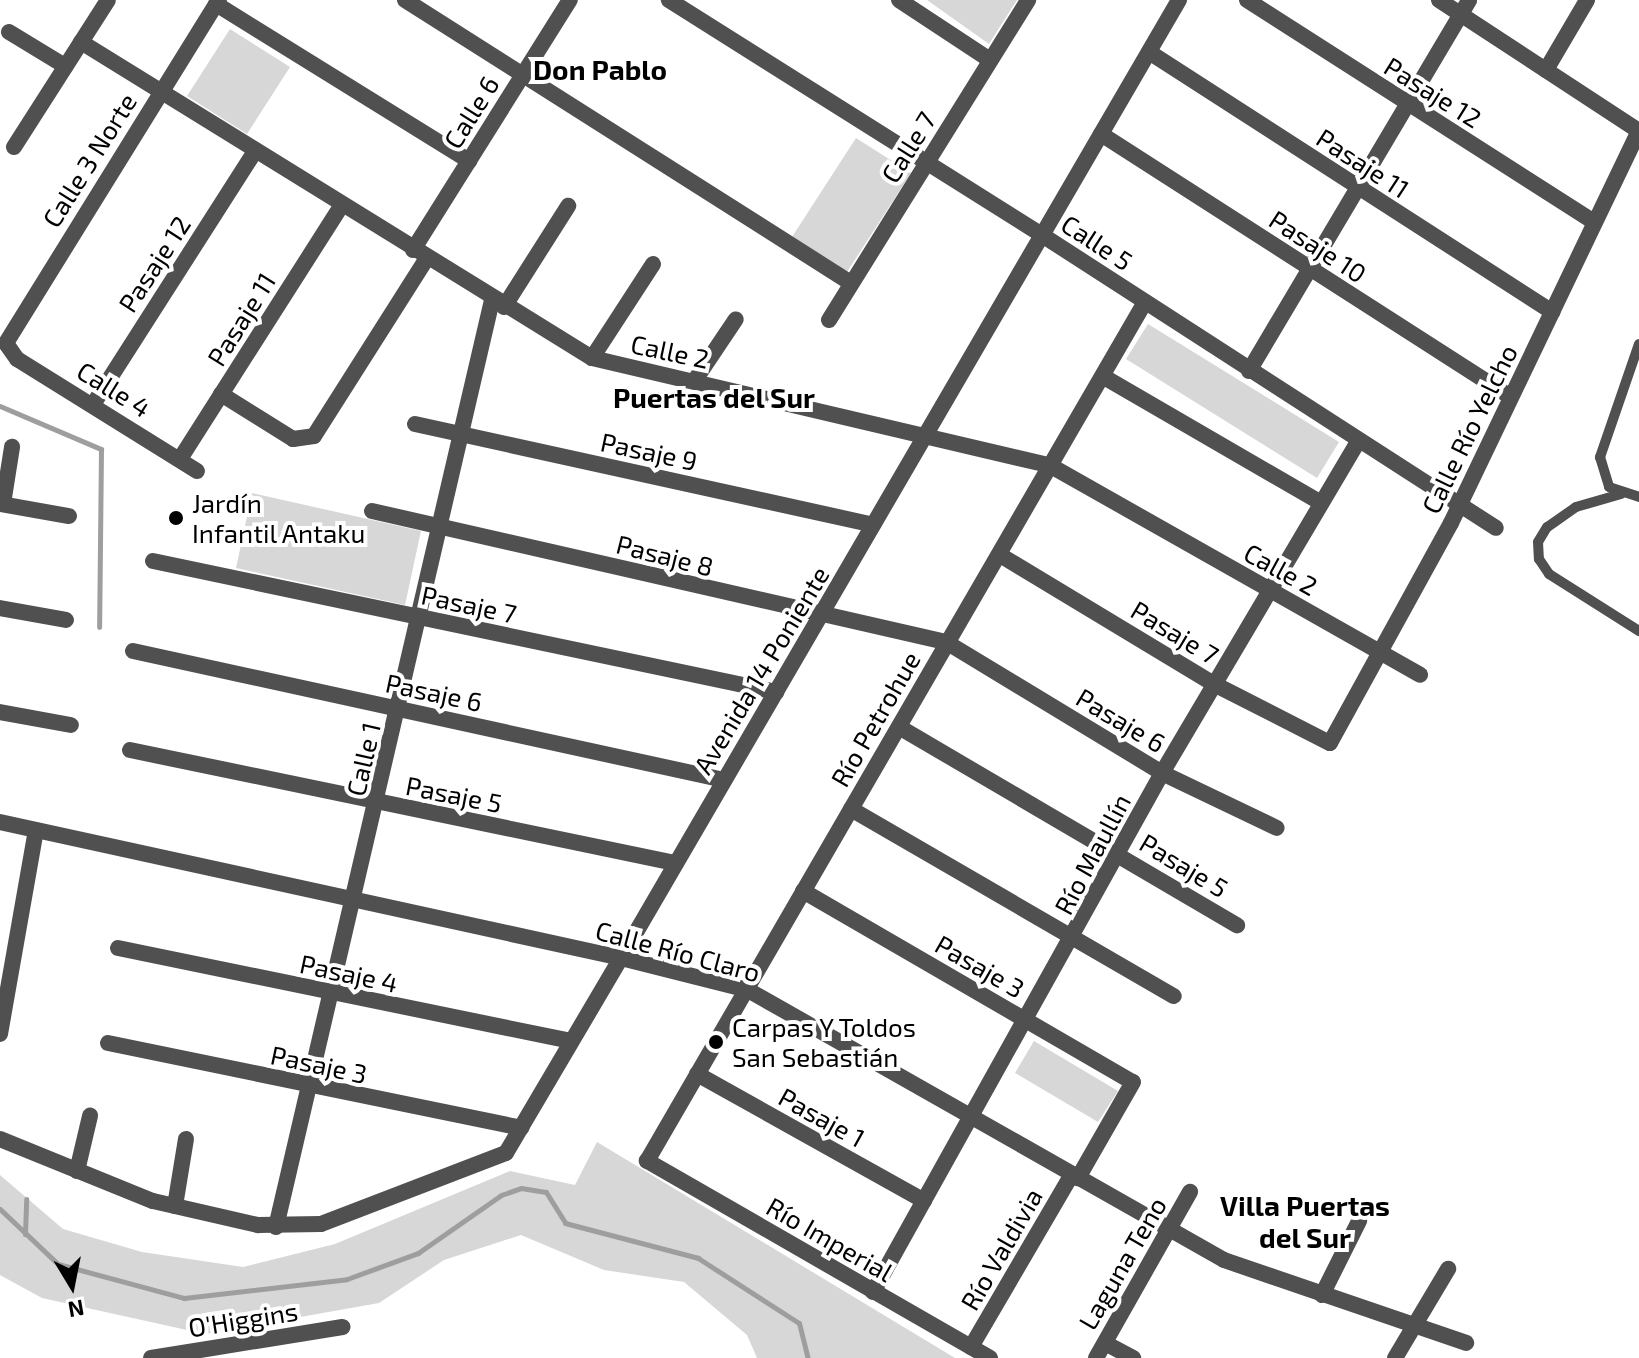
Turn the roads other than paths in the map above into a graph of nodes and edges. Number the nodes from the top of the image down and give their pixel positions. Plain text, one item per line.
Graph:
1 (108, 0) edge
2 (405, 0) edge
3 (570, 0) edge
4 (669, 0) edge
5 (1028, 0) edge
6 (1179, 0) edge
7 (1247, 0) edge
8 (1439, 0) edge
9 (1587, 0) edge
10 (903, 1) edge
11 (217, 2) edge
12 (1465, 7) edge
13 (9, 32) dead end
14 (81, 42) junction
15 (1149, 52) junction
16 (990, 60) junction
17 (65, 66) junction
18 (1546, 70) junction
19 (524, 74) junction
20 (161, 90) junction
21 (1407, 105) junction
22 (1639, 131) edge
23 (1101, 134) junction
24 (14, 147) dead end
25 (255, 151) junction
26 (469, 161) junction
27 (927, 162) junction
28 (1358, 188) junction
29 (342, 205) junction
30 (568, 206) dead end
31 (1594, 222) junction
32 (1042, 235) junction
33 (420, 254) junction
34 (653, 264) dead end
35 (1310, 270) junction
36 (851, 283) junction
37 (1145, 302) junction
38 (498, 304) junction
39 (1552, 312) junction
40 (736, 319) dead end
41 (829, 320) dead end
42 (1639, 344) edge
43 (7, 348) joint
44 (592, 358) junction
45 (1249, 371) junction
46 (1104, 377) junction
47 (695, 380) junction
48 (221, 394) junction
49 (1510, 397) junction
50 (94, 403) junction
51 (415, 424) dead end
52 (462, 434) junction
53 (927, 436) junction
54 (1358, 441) junction
55 (12, 447) dead end
56 (180, 459) junction
57 (1051, 466) junction
58 (197, 471) dead end
59 (1621, 494) junction
60 (1639, 497) edge
61 (1318, 501) junction
62 (2, 504) edge
63 (1460, 506) junction
64 (372, 511) dead end
65 (69, 516) dead end
66 (441, 525) junction
67 (873, 525) junction
68 (1496, 528) dead end
69 (1000, 555) junction
70 (153, 561) dead end
71 (1269, 591) junction
72 (0, 608) edge
73 (420, 618) junction
74 (823, 618) junction
75 (66, 620) dead end
76 (1639, 631) edge
77 (946, 642) junction
78 (1381, 650) junction
79 (133, 651) dead end
80 (1420, 675) dead end
81 (1214, 684) junction
82 (776, 692) junction
83 (399, 709) junction
84 (0, 712) edge
85 (71, 725) dead end
86 (899, 727) junction
87 (1330, 743) joint
88 (130, 750) dead end
89 (1162, 773) junction
90 (724, 780) junction
91 (378, 803) junction
92 (851, 809) junction
93 (0, 822) edge
94 (1277, 828) dead end
95 (36, 830) junction
96 (1122, 856) junction
97 (675, 863) junction
98 (803, 891) junction
99 (357, 898) junction
100 (1237, 925) dead end
101 (1074, 939) junction
102 (118, 948) dead end
103 (621, 958) junction
104 (748, 990) junction
105 (335, 995) junction
106 (1174, 996) dead end
107 (1028, 1021) junction
108 (0, 1034) edge
109 (571, 1041) junction
110 (108, 1043) dead end
111 (697, 1074) junction
112 (1133, 1082) joint
113 (314, 1088) junction
114 (90, 1116) dead end
115 (973, 1117) junction
116 (521, 1128) junction
117 (0, 1139) edge
118 (186, 1139) dead end
119 (647, 1161) joint
120 (77, 1171) junction
121 (1075, 1176) junction
122 (1190, 1192) dead end
123 (924, 1201) junction
124 (175, 1206) junction
125 (1359, 1221) dead end
126 (276, 1227) junction
127 (1168, 1231) junction
128 (1448, 1269) dead end
129 (873, 1292) junction
130 (1322, 1295) junction
131 (1415, 1324) junction
132 (343, 1327) dead end
133 (1466, 1343) dead end
134 (971, 1347) junction
135 (1101, 1351) edge
136 (151, 1358) edge
137 (990, 1358) edge
138 (1133, 1358) edge
139 (1395, 1358) edge

1 - 14 street
2 - 19 street
3 - 19 street, Calle 6
4 - 27 street, Calle 5
5 - 16 street, Calle 7
6 - 15 street, Avenida 14 Poniente
7 - 21 street, Pasaje 12
8 - 12 street
9 - 18 street
10 - 16 street
11 - 20 street, Calle 3 Norte
11 - 26 street
12 - 18 street
12 - 21 street
13 - 17 street
14 - 17 street
14 - 20 street, Calle 2
15 - 23 street, Avenida 14 Poniente
15 - 28 street, Pasaje 11
16 - 27 street, Calle 7
17 - 24 street
18 - 22 street
19 - 26 street, Calle 6
19 - 36 street
20 - 25 street, Calle 2
20 - 43 street, Calle 3 Norte
21 - 28 street
21 - 31 street, Pasaje 12
22 - 31 street, Calle Río Yelcho
23 - 32 street, Avenida 14 Poniente
23 - 35 street, Pasaje 10
25 - 29 street, Calle 2
25 - 50 street, Pasaje 12
26 - 33 street, Calle 6
27 - 32 street, Calle 5
27 - 36 street, Calle 7
28 - 35 street
28 - 39 street, Pasaje 11
29 - 33 street, Calle 2
29 - 48 street, Pasaje 11
30 - 38 street
31 - 39 street, Calle Río Yelcho
32 - 37 street, Calle 5
32 - 53 street, Avenida 14 Poniente
33 - 38 street, Calle 2
33 - 48 street, Calle 6
34 - 44 street
35 - 45 street
35 - 49 street, Pasaje 10
36 - 41 street, Calle 7
37 - 45 street, Calle 5
37 - 46 street, Río Petrohue
38 - 44 street, Calle 2
38 - 52 street, Calle 1
39 - 49 street, Calle Río Yelcho
40 - 47 street
42 - 59 lane
43 - 50 street, Calle 4
44 - 47 street, Calle 2
45 - 54 street, Calle 5
46 - 57 street, Río Petrohue
46 - 61 street
47 - 53 street, Calle 2
48 - 56 street, Pasaje 11
49 - 63 street, Calle Río Yelcho
50 - 56 street, Calle 4
51 - 52 street, Pasaje 9
52 - 66 street, Calle 1
52 - 67 street, Pasaje 9
53 - 57 street, Calle 2
53 - 67 street, Avenida 14 Poniente
54 - 61 street, Río Maullín
54 - 63 street, Calle 5
55 - 62 street
56 - 58 street, Calle 4
57 - 69 street, Río Petrohue
57 - 71 street, Calle 2
59 - 60 lane
59 - 76 lane
61 - 71 street, Río Maullín
62 - 65 street
63 - 68 street, Calle 5
63 - 78 street, Calle Río Yelcho
64 - 66 street, Pasaje 8
66 - 73 street, Calle 1
66 - 74 street, Pasaje 8
67 - 74 street, Avenida 14 Poniente
69 - 77 street, Río Petrohue
69 - 81 street, Pasaje 7
70 - 73 street, Pasaje 7
71 - 78 street, Calle 2
71 - 81 street, Río Maullín
72 - 75 street
73 - 82 street, Pasaje 7
73 - 83 street, Calle 1
74 - 77 street, Pasaje 8
74 - 82 street, Avenida 14 Poniente
77 - 86 street, Río Petrohue
77 - 89 street, Pasaje 6
78 - 80 street, Calle 2
78 - 87 street, Calle Río Yelcho
79 - 83 street, Pasaje 6
81 - 87 street, Pasaje 7
81 - 89 street, Río Maullín
82 - 90 street, Avenida 14 Poniente
83 - 90 street, Pasaje 6
83 - 91 street, Calle 1
84 - 85 street
86 - 92 street, Río Petrohue
86 - 96 street, Pasaje 5
88 - 91 street, Pasaje 5
89 - 94 street, Pasaje 6
89 - 96 street, Río Maullín
90 - 97 street, Avenida 14 Poniente
91 - 97 street, Pasaje 5
91 - 99 street, Calle 1
92 - 98 street, Río Petrohue
92 - 101 street
93 - 95 street, Calle Río Claro
95 - 99 street, Calle Río Claro
95 - 108 street
96 - 100 street, Pasaje 5
96 - 101 street, Río Maullín
97 - 103 street, Avenida 14 Poniente
98 - 104 street, Río Petrohue
98 - 107 street, Pasaje 3
99 - 103 street, Calle Río Claro
99 - 105 street, Calle 1
101 - 106 street
101 - 107 street, Río Maullín
102 - 105 street, Pasaje 4
103 - 104 street, Calle Río Claro
103 - 109 street, Avenida 14 Poniente
104 - 111 street, Río Petrohue
104 - 115 street, Calle Río Claro
105 - 109 street, Pasaje 4
105 - 113 street, Calle 1
107 - 112 street, Pasaje 3
107 - 115 street, Río Maullín
109 - 116 street, Avenida 14 Poniente
110 - 113 street, Pasaje 3
111 - 119 street, Río Petrohue
111 - 123 street, Pasaje 1
112 - 121 street, Río Valdivia
113 - 116 street, Pasaje 3
113 - 126 street, Calle 1
114 - 120 street
115 - 121 street, Calle Río Claro
115 - 123 street, Río Maullín
116 - 126 street, Avenida 14 Poniente
117 - 120 street, Avenida 14 Poniente
118 - 124 street
119 - 129 street, Río Imperial
120 - 124 street, Avenida 14 Poniente
121 - 127 street, Calle Río Claro
121 - 134 street, Río Valdivia
122 - 127 street, Laguna Teno
123 - 129 street, Río Maullín
124 - 126 street, Avenida 14 Poniente
125 - 130 street
127 - 130 street, Calle Río Claro
127 - 135 street, Laguna Teno
128 - 131 street
129 - 134 street, Río Imperial
130 - 131 street, Calle Río Claro
131 - 133 street, Calle Río Claro
131 - 139 street
132 - 136 street, O'Higgins
134 - 137 street, Río Imperial
135 - 138 street

